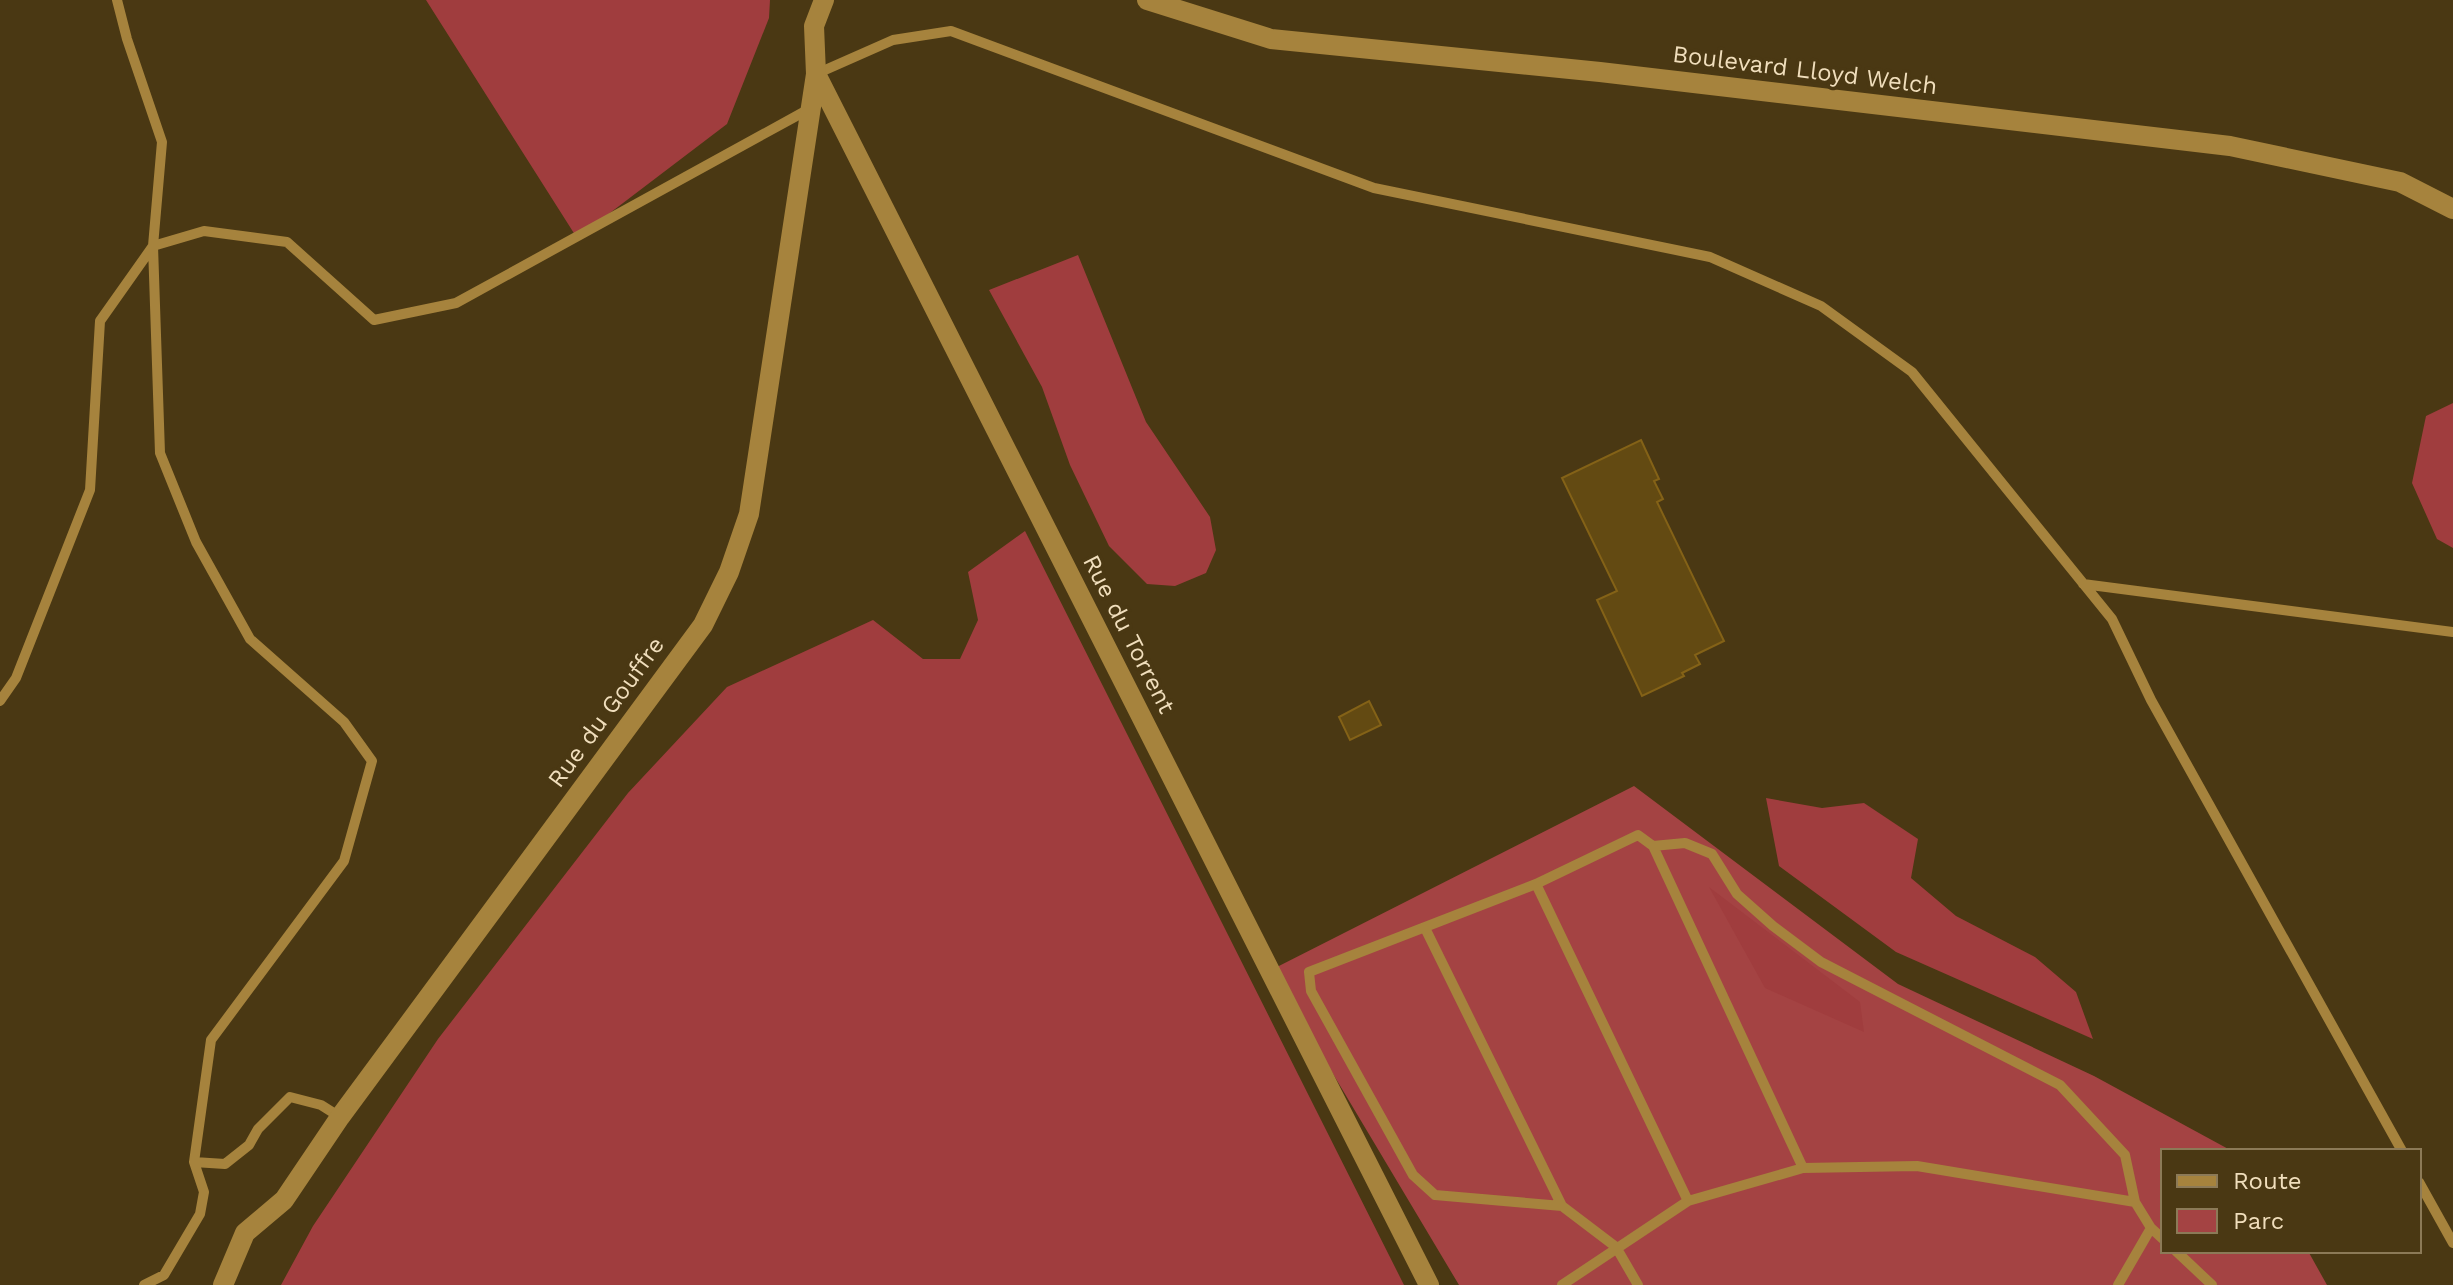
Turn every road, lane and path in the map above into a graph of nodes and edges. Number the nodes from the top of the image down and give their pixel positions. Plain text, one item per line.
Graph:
1 (117, 0) edge
2 (824, 0) edge
3 (1147, 0) edge
4 (816, 74) junction
5 (811, 108) junction
6 (2453, 209) edge
7 (153, 246) junction
8 (2083, 584) junction
9 (2453, 632) edge
10 (0, 701) edge
11 (1653, 846) junction
12 (1536, 884) junction
13 (1425, 928) junction
14 (340, 1117) junction
15 (2401, 1149) edge
16 (194, 1162) junction
17 (1803, 1168) junction
18 (2421, 1186) edge
19 (1688, 1201) junction
20 (2135, 1202) junction
21 (1562, 1206) junction
22 (2151, 1228) junction
23 (2161, 1237) edge
24 (2453, 1243) edge
25 (1616, 1247) junction
26 (2178, 1253) edge
27 (144, 1285) edge
28 (223, 1285) edge
29 (1429, 1285) edge
30 (1562, 1285) edge
31 (1638, 1285) edge
32 (2118, 1285) edge
33 (2212, 1285) edge

1 - 7 lane
2 - 4 street, Rue du Torrent
3 - 6 street, Boulevard Lloyd Welch
4 - 5 street, Rue du Gouffre
4 - 8 lane
4 - 29 street, Rue du Torrent
5 - 7 lane
5 - 14 street, Rue du Gouffre
7 - 10 lane
7 - 16 lane
8 - 9 lane
8 - 15 lane
11 - 12 lane
11 - 17 lane
11 - 20 lane
12 - 13 lane
12 - 19 lane
13 - 21 lane
13 - 21 lane
14 - 16 lane
14 - 28 street, Rue du Gouffre
16 - 27 lane
17 - 19 lane
17 - 20 lane
18 - 24 lane
19 - 25 lane
20 - 22 lane
21 - 25 lane
22 - 23 lane
22 - 32 lane
25 - 30 lane
25 - 31 lane
26 - 33 lane

